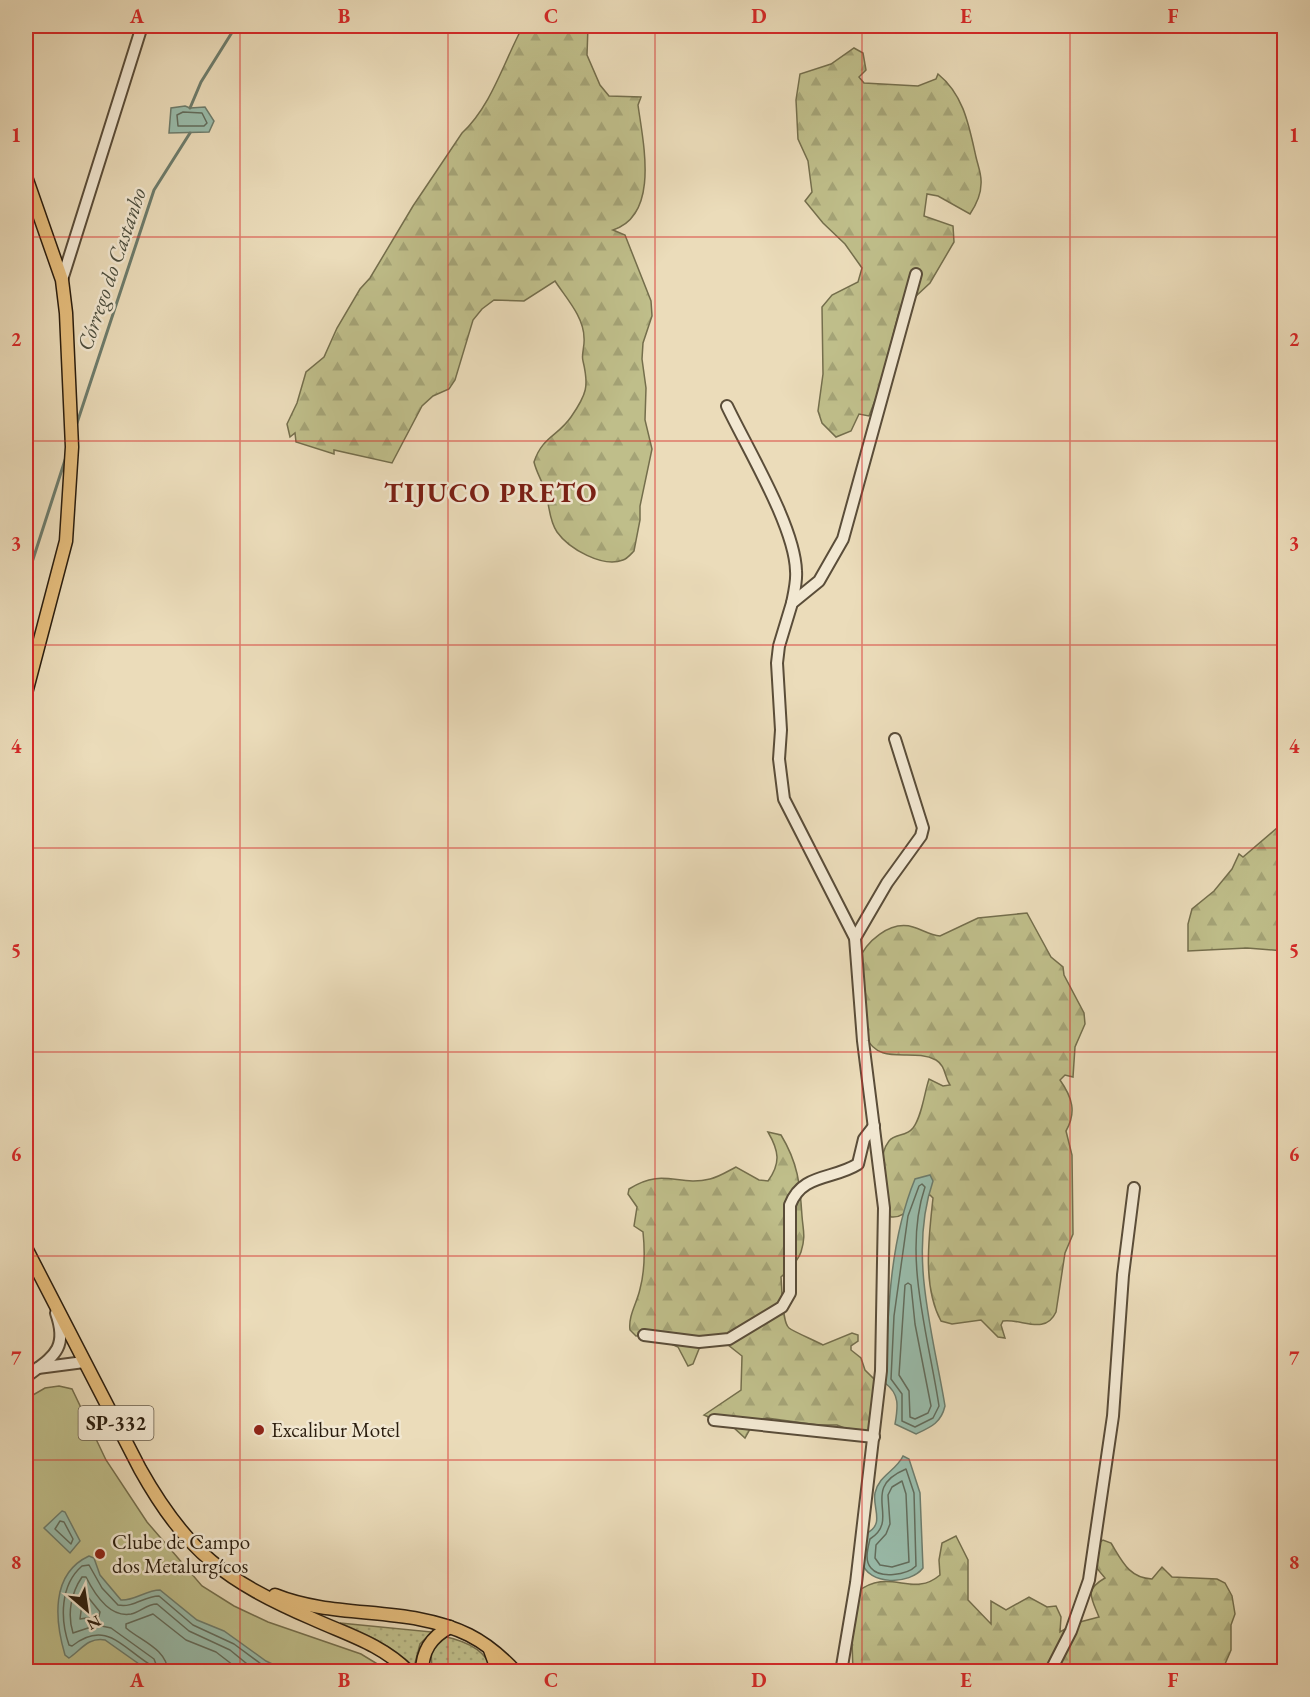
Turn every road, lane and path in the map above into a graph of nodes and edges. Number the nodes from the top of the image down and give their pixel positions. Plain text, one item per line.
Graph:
1 (142, 26) edge
2 (26, 177) edge
3 (916, 274) dead end
4 (62, 280) junction
5 (727, 406) dead end
6 (792, 603) junction
7 (26, 693) edge
8 (895, 739) dead end
9 (855, 938) junction
10 (874, 1126) junction
11 (1134, 1188) dead end
12 (26, 1248) edge
13 (51, 1298) junction
14 (644, 1335) dead end
15 (84, 1362) junction
16 (38, 1368) junction
17 (26, 1377) edge
18 (714, 1420) dead end
19 (874, 1437) junction
20 (232, 1577) junction
21 (450, 1627) junction
22 (488, 1646) junction
23 (409, 1671) edge
24 (422, 1671) edge
25 (498, 1671) edge
26 (516, 1671) edge
27 (841, 1671) edge
28 (1050, 1671) edge

1 - 4 street
2 - 4 main road
3 - 6 street
4 - 7 main road
5 - 6 street
6 - 9 street
8 - 9 street
9 - 10 street
10 - 14 street
10 - 19 street
11 - 28 street
12 - 13 main road, SP-332
13 - 15 main road, SP-332
13 - 16 street
15 - 16 street
15 - 20 main road, SP-332
16 - 17 street
18 - 19 street
19 - 27 street
20 - 21 main road, SP-332
20 - 23 main road, SP-332
21 - 22 main road, SP-332
21 - 24 main road
22 - 25 main road
22 - 26 main road, SP-332

